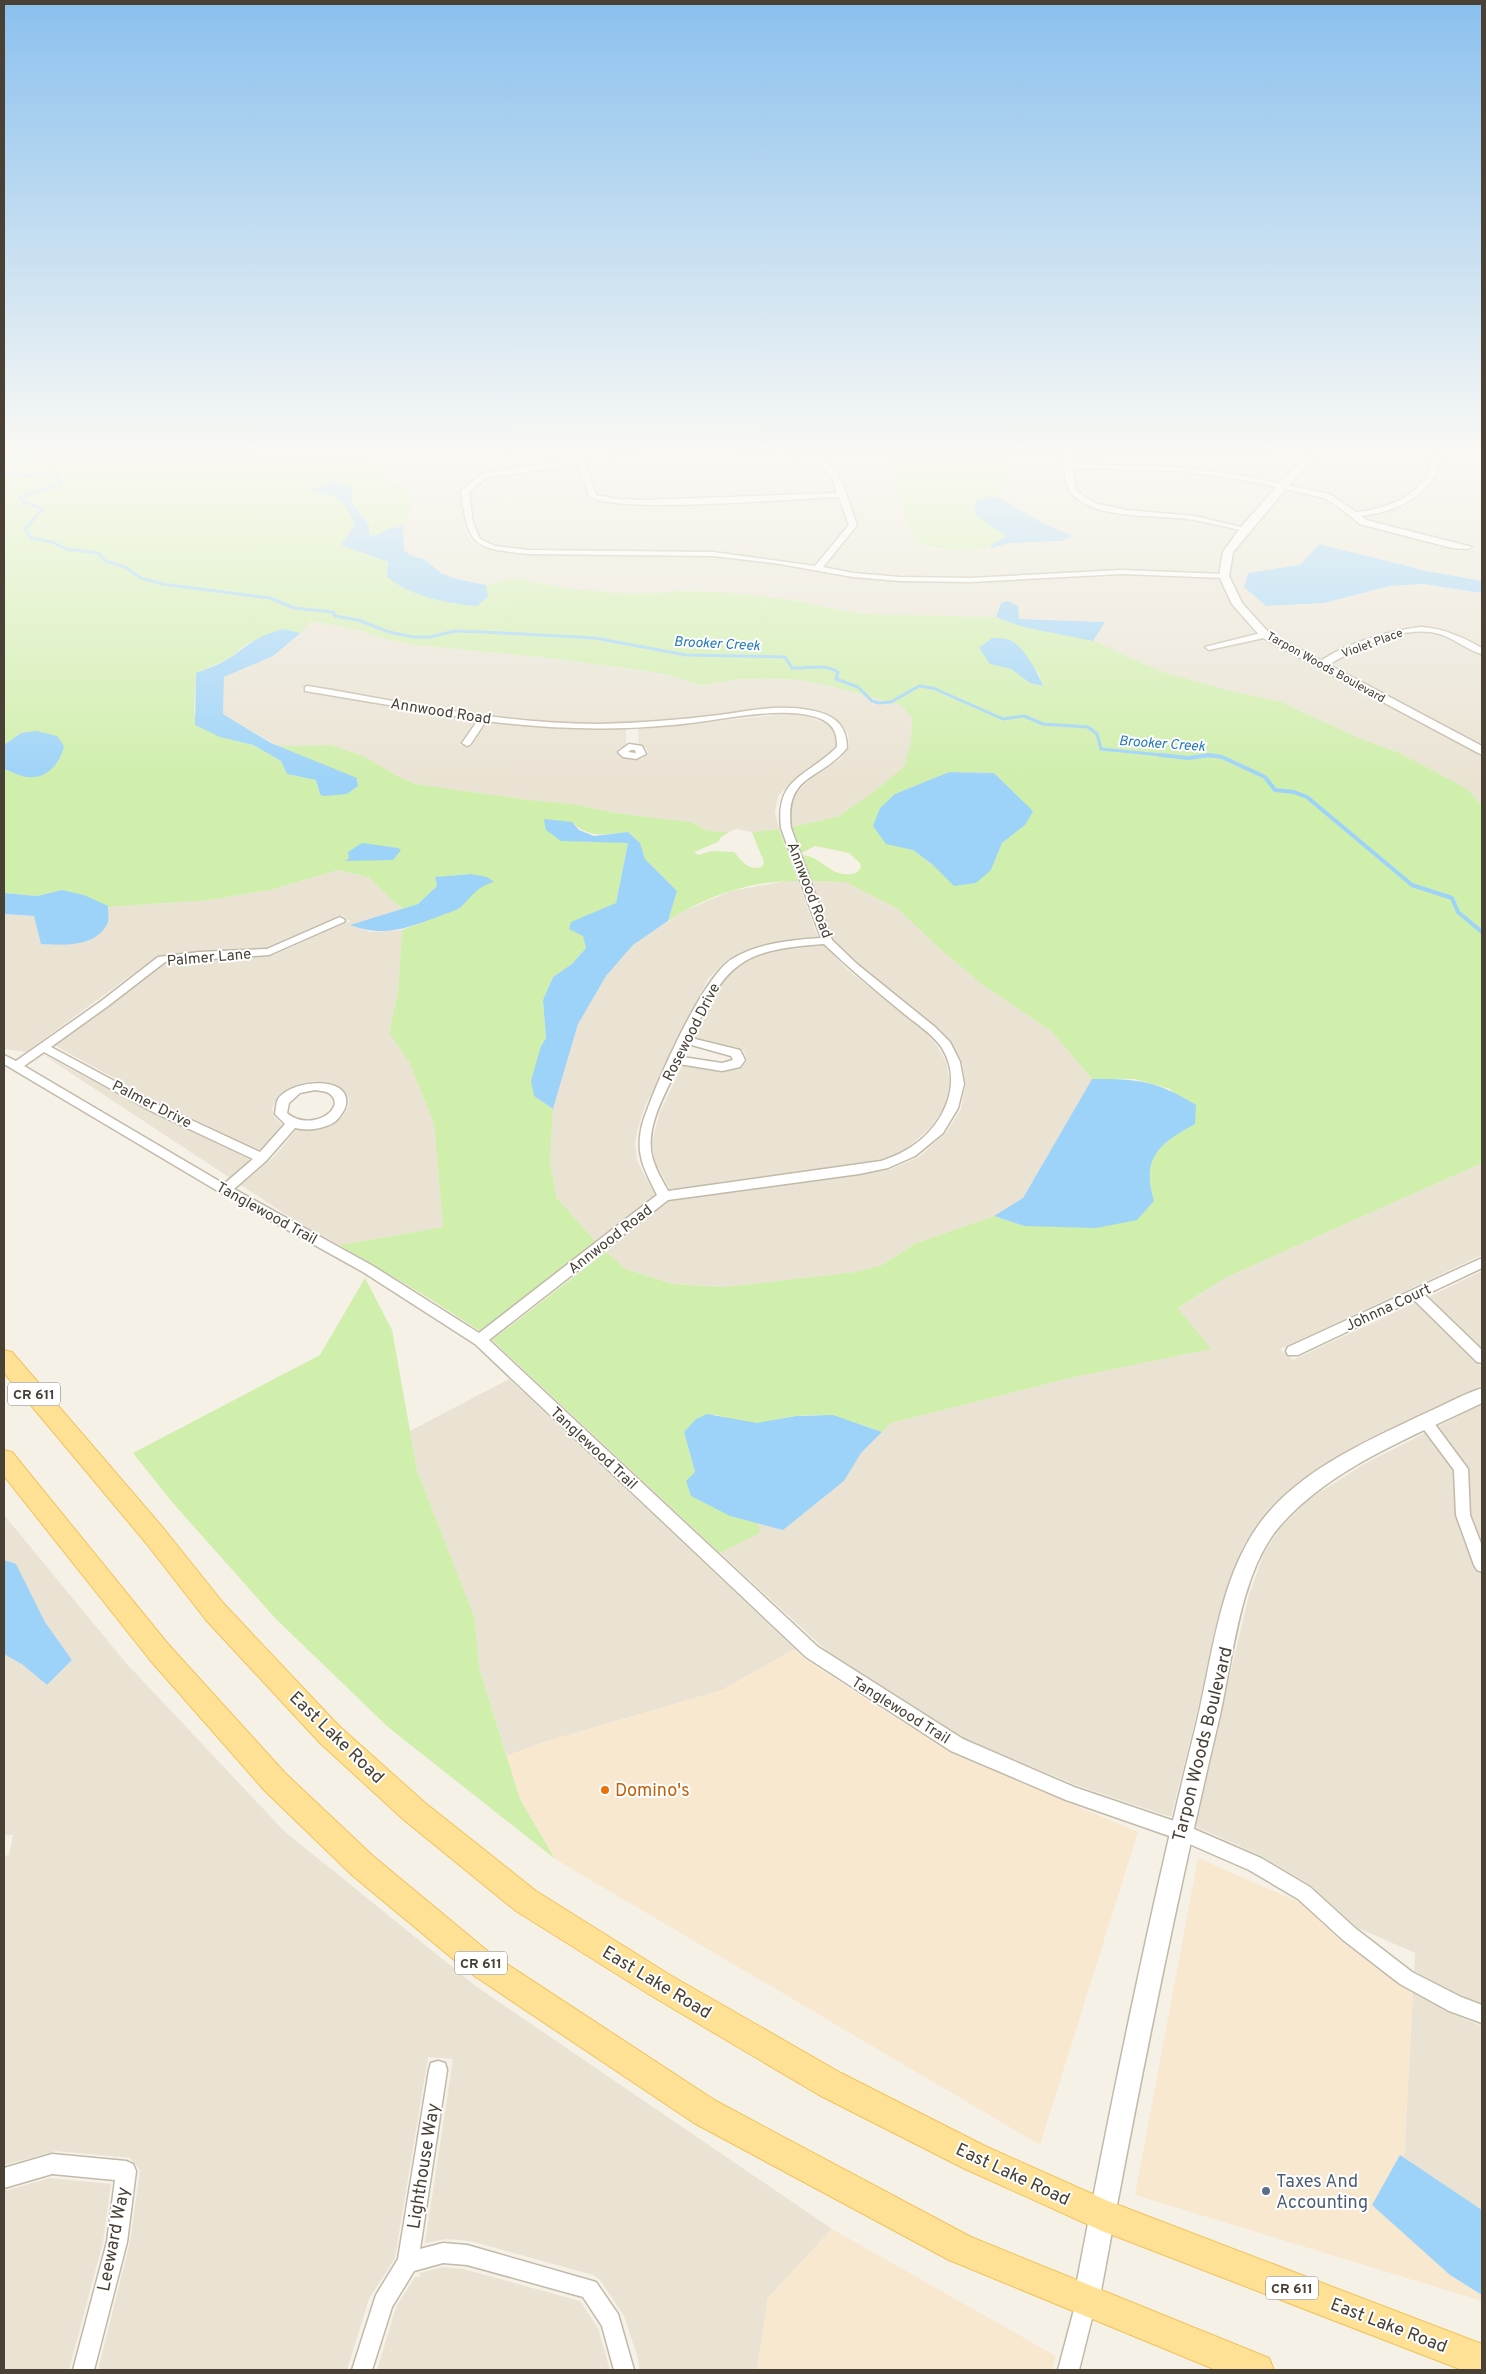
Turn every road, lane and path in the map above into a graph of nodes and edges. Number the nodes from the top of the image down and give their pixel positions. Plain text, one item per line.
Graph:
1 (778, 562) edge
2 (823, 562) edge
3 (1226, 562) edge
4 (817, 569) junction
5 (1224, 576) junction
6 (1265, 635) junction
7 (1209, 647) dead end
8 (1482, 651) edge
9 (1319, 666) junction
10 (308, 689) dead end
11 (484, 718) junction
12 (467, 743) dead end
13 (1482, 751) edge
14 (340, 920) dead end
15 (827, 941) junction
16 (686, 1040) junction
17 (43, 1046) junction
18 (676, 1060) junction
19 (10, 1062) edge
20 (292, 1124) junction
21 (262, 1158) junction
22 (225, 1190) junction
23 (664, 1196) junction
24 (1482, 1263) edge
25 (1416, 1294) junction
26 (480, 1340) junction
27 (1293, 1351) dead end
28 (4, 1358) edge
29 (1482, 1358) edge
30 (1482, 1395) edge
31 (1426, 1423) junction
32 (4, 1459) edge
33 (1482, 1564) edge
34 (1180, 1830) junction
35 (1482, 2014) edge
36 (438, 2070) dead end
37 (4, 2178) edge
38 (1102, 2215) junction
39 (408, 2262) junction
40 (1086, 2302) junction
41 (1482, 2361) edge
42 (84, 2370) edge
43 (362, 2370) edge
44 (624, 2370) edge
45 (1068, 2370) edge
46 (1258, 2370) edge

1 - 4 street
2 - 4 street
3 - 5 street
4 - 5 street
5 - 6 street, Tarpon Woods Boulevard
6 - 7 street
6 - 9 street, Tarpon Woods Boulevard
8 - 9 street, Violet Place
9 - 13 street, Tarpon Woods Boulevard
10 - 11 street, Annwood Road
11 - 12 street
11 - 15 street, Annwood Road
14 - 17 street, Palmer Lane
15 - 16 street, Rosewood Drive
15 - 23 street, Annwood Road
16 - 18 street, Rosewood Drive
16 - 18 street
17 - 19 street, Palmer Lane
17 - 21 street, Palmer Drive
18 - 23 street, Rosewood Drive
19 - 22 street, Tanglewood Trail
20 - 20 street
20 - 21 street
21 - 22 street
22 - 26 street, Tanglewood Trail
23 - 26 street, Annwood Road
24 - 25 street, Johnna Court
25 - 27 street, Johnna Court
25 - 29 street
26 - 34 street, Tanglewood Trail
28 - 38 main road, East Lake Road / CR 611
30 - 31 street, Tarpon Woods Boulevard
31 - 33 street
31 - 34 street, Tarpon Woods Boulevard
32 - 40 main road, CR 611
34 - 35 street, Tanglewood Trail
34 - 38 street, Tarpon Woods Boulevard
36 - 39 street, Lighthouse Way
37 - 42 street, Leeward Way
38 - 40 street
38 - 41 main road, East Lake Road / CR 611
39 - 43 street
39 - 44 street
40 - 45 street
40 - 46 main road, CR 611

